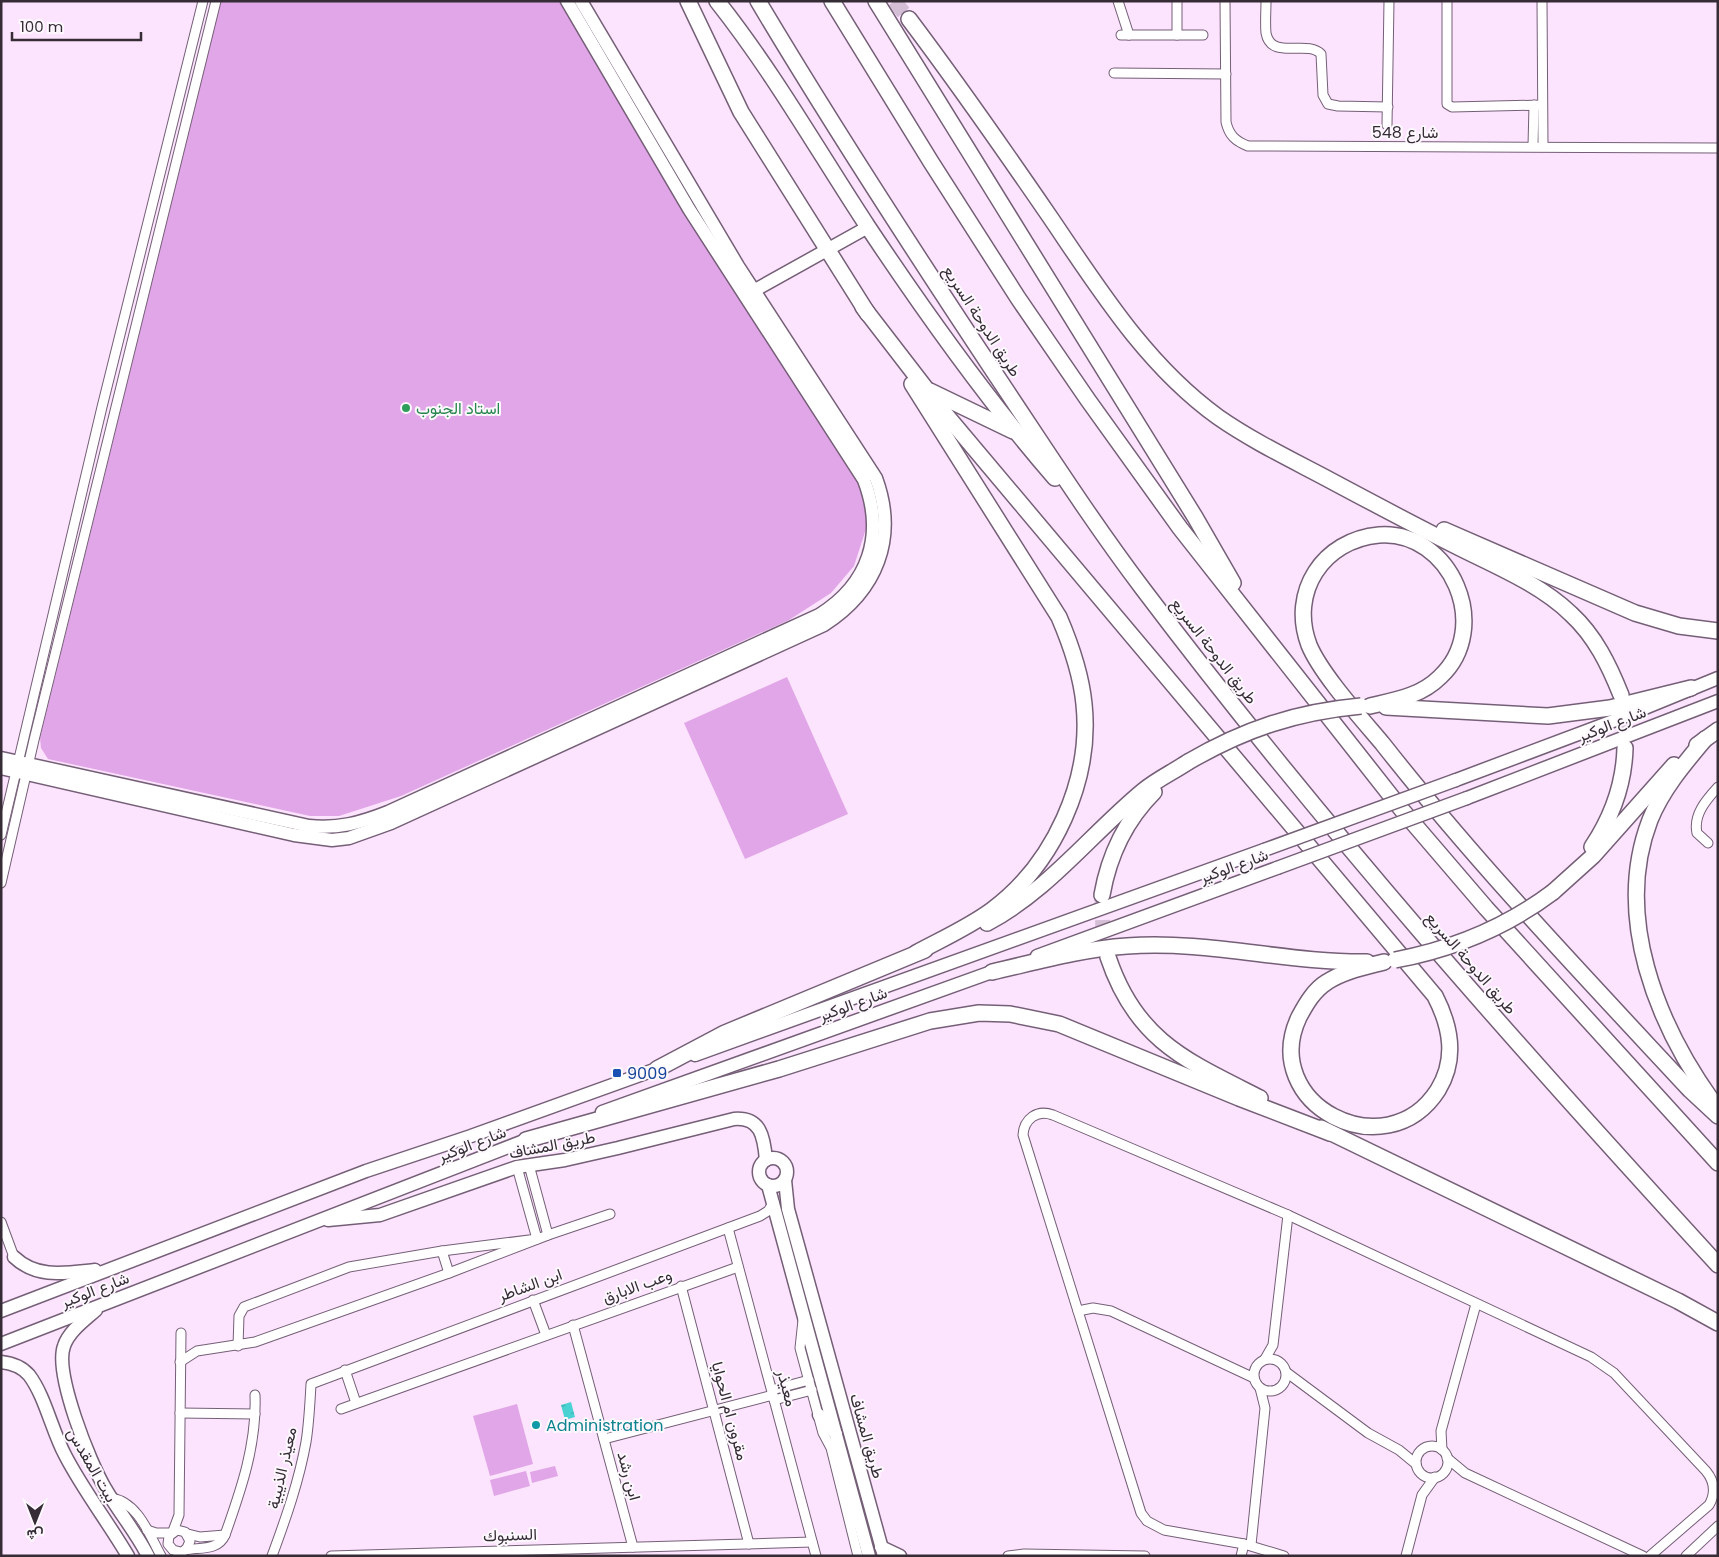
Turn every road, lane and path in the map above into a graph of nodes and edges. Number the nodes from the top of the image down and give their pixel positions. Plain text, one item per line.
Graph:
1 (203, 1) edge
2 (216, 1) edge
3 (567, 1) edge
4 (581, 1) edge
5 (688, 1) edge
6 (717, 1) edge
7 (758, 1) edge
8 (832, 1) edge
9 (876, 1) edge
10 (1118, 1) edge
11 (1177, 1) edge
12 (1225, 1) edge
13 (1266, 1) edge
14 (1388, 1) edge
15 (1447, 1) edge
16 (1542, 1) edge
17 (909, 19) tunnel mouth
18 (1177, 35) junction
19 (1203, 35) dead end
20 (1114, 73) dead end
21 (1226, 74) junction
22 (1538, 105) junction
23 (1388, 107) junction
24 (1387, 125) dead end
25 (1538, 146) junction
26 (1718, 148) edge
27 (868, 227) junction
28 (827, 249) junction
29 (749, 294) junction
30 (863, 307) junction
31 (927, 390) junction
32 (1016, 433) junction
33 (1342, 486) junction
34 (1096, 524) junction
35 (1257, 626) junction
36 (1718, 631) edge
37 (1718, 678) edge
38 (1691, 688) junction
39 (1621, 695) tunnel mouth
40 (1718, 701) edge
41 (1366, 706) junction
42 (1718, 730) edge
43 (1705, 739) junction
44 (1625, 748) tunnel mouth
45 (1, 758) edge
46 (1182, 766) junction
47 (23, 767) junction
48 (1, 768) edge
49 (1718, 786) edge
50 (1, 835) edge
51 (1708, 843) dead end
52 (1575, 870) junction
53 (1, 883) edge
54 (1102, 895) tunnel mouth
55 (916, 953) junction
56 (1108, 957) tunnel mouth
57 (1390, 961) junction
58 (992, 972) junction
59 (657, 1068) junction
60 (1718, 1109) edge
61 (1718, 1116) edge
62 (1330, 1133) junction
63 (526, 1140) junction
64 (766, 1160) junction
65 (1718, 1163) edge
66 (523, 1166) junction
67 (785, 1180) junction
68 (768, 1185) junction
69 (774, 1202) junction
70 (610, 1214) dead end
71 (760, 1216) junction
72 (1288, 1216) junction
73 (318, 1220) junction
74 (1, 1222) edge
75 (728, 1228) junction
76 (548, 1235) junction
77 (537, 1238) junction
78 (442, 1251) junction
79 (14, 1257) joint
80 (1718, 1265) edge
81 (738, 1267) junction
82 (110, 1269) junction
83 (449, 1273) junction
84 (796, 1282) junction
85 (681, 1286) junction
86 (533, 1300) junction
87 (102, 1304) junction
88 (1476, 1304) junction
89 (1, 1311) edge
90 (1078, 1311) junction
91 (804, 1314) junction
92 (1718, 1323) edge
93 (573, 1325) junction
94 (180, 1333) dead end
95 (546, 1335) junction
96 (1, 1344) edge
97 (1273, 1344) junction
98 (238, 1346) junction
99 (1265, 1359) junction
100 (1280, 1361) junction
101 (1, 1362) edge
102 (180, 1362) junction
103 (1256, 1366) junction
104 (1238, 1369) junction
105 (345, 1370) junction
106 (1286, 1372) junction
107 (1254, 1378) junction
108 (809, 1380) junction
109 (311, 1384) joint
110 (1302, 1386) junction
111 (1260, 1388) junction
112 (1280, 1388) junction
113 (812, 1390) junction
114 (255, 1395) dead end
115 (773, 1395) junction
116 (356, 1404) junction
117 (1265, 1408) junction
118 (341, 1409) dead end
119 (714, 1410) junction
120 (180, 1413) junction
121 (255, 1414) junction
122 (819, 1416) junction
123 (1441, 1431) junction
124 (838, 1437) junction
125 (604, 1439) junction
126 (1425, 1448) junction
127 (1399, 1450) junction
128 (1445, 1454) junction
129 (1418, 1468) junction
130 (1465, 1474) junction
131 (1438, 1476) junction
132 (1422, 1495) junction
133 (111, 1498) junction
134 (180, 1515) junction
135 (1718, 1526) edge
136 (147, 1530) junction
137 (172, 1532) junction
138 (187, 1533) junction
139 (226, 1535) junction
140 (812, 1542) junction
141 (749, 1544) junction
142 (1247, 1544) junction
143 (633, 1547) junction
144 (882, 1551) edge
145 (612, 1552) edge
146 (1259, 1552) edge
147 (181, 1553) edge
148 (409, 1555) edge
149 (128, 1556) edge
150 (148, 1556) edge
151 (161, 1556) edge
152 (272, 1556) edge
153 (331, 1556) edge
154 (816, 1556) edge
155 (858, 1556) edge
156 (869, 1556) edge
157 (900, 1556) edge
158 (1008, 1556) edge
159 (1145, 1556) edge
160 (1242, 1556) edge
161 (1284, 1556) edge
162 (1406, 1556) edge
163 (1643, 1556) edge
164 (1650, 1556) edge
165 (1686, 1556) edge

1 - 47 street
2 - 47 street
3 - 29 main road
4 - 29 main road
5 - 28 highway
6 - 27 highway
7 - 34 highway, طريق الدوحة السريع
8 - 35 highway
9 - 35 highway
10 - 18 street
11 - 18 street
12 - 21 street, شارع 548
13 - 23 street
14 - 23 street
15 - 22 street
16 - 22 street
17 - 33 highway
18 - 19 street
20 - 21 street
21 - 25 street, شارع 548
22 - 25 street
23 - 24 street
25 - 26 street, شارع 548
27 - 28 main road
27 - 32 highway
28 - 29 main road
28 - 30 highway
29 - 47 main road
30 - 31 highway
30 - 55 highway
31 - 32 highway
31 - 57 highway
32 - 34 highway
33 - 36 highway
33 - 39 highway
34 - 80 highway, طريق الدوحة السريع
35 - 65 highway
37 - 38 main road, شارع الوكير
38 - 41 highway
38 - 59 main road, شارع الوكير, bridge
40 - 58 main road, شارع الوكير, bridge
41 - 46 highway, bridge
41 - 61 highway
42 - 43 highway
43 - 52 highway
43 - 60 highway
44 - 52 highway
45 - 47 main road
46 - 54 highway
46 - 55 highway
47 - 48 main road
47 - 50 street
47 - 53 street
49 - 51 street
52 - 57 highway, bridge
55 - 59 highway
56 - 62 highway
57 - 58 highway
58 - 63 main road, شارع الوكير
59 - 82 main road, شارع الوكير
62 - 63 highway
62 - 92 highway
63 - 73 main road, شارع الوكير
64 - 66 main road, طريق المشاف
64 - 67 main road
64 - 68 main road
66 - 73 main road, طريق المشاف
66 - 76 street
66 - 77 street
67 - 68 main road
67 - 144 main road, طريق المشاف
68 - 69 main road, طريق المشاف
69 - 71 street, ابن الشاطر
69 - 84 main road, طريق المشاف
70 - 76 street
71 - 75 street, ابن الشاطر
71 - 84 street
72 - 88 street
72 - 90 street
72 - 97 street
73 - 87 main road, شارع الوكير
74 - 79 street
75 - 81 street, معيذر
75 - 86 street, ابن الشاطر
76 - 77 street
77 - 78 street
77 - 83 street
78 - 83 street
78 - 98 street
79 - 82 main road
81 - 85 street, وعب الابارق
81 - 115 street, معيذر
82 - 89 main road, شارع الوكير
83 - 98 street
84 - 91 main road, طريق المشاف
85 - 93 street, وعب الابارق
85 - 119 street, مقرون ام الحوايا
86 - 95 street
86 - 105 street, ابن الشاطر
87 - 96 main road, شارع الوكير
87 - 133 main road, بيت المقدس
88 - 123 street
88 - 164 street
90 - 104 street
90 - 142 street
91 - 108 street, طريق المشاف
91 - 124 main road, طريق المشاف
93 - 95 street, وعب الابارق
93 - 125 street, ابن رشد
94 - 102 street
95 - 116 street, وعب الابارق
97 - 99 street
97 - 100 street
98 - 102 street
99 - 100 street
99 - 103 street
100 - 106 street
101 - 149 main road, بيت المقدس
102 - 120 street
103 - 104 street
103 - 107 street
104 - 107 street
105 - 109 street, ابن الشاطر
105 - 116 street
106 - 110 street
106 - 112 street
107 - 111 street
108 - 113 street, طريق المشاف
108 - 115 street
109 - 152 street, معيذر الذيبية
110 - 112 street
110 - 127 street
111 - 112 street
111 - 117 street
112 - 117 street
113 - 115 street
113 - 122 street, طريق المشاف
114 - 121 street
115 - 119 street
115 - 140 street, معيذر
116 - 118 street, وعب الابارق
117 - 142 street
119 - 125 street
119 - 141 street, مقرون ام الحوايا
120 - 121 street
120 - 134 street
121 - 139 street
122 - 124 main road
122 - 155 street, طريق المشاف
123 - 126 street
123 - 128 street
124 - 156 main road, طريق المشاف
125 - 143 street, ابن رشد
126 - 127 street
126 - 128 street
126 - 129 street
127 - 129 street
128 - 130 street
128 - 131 street
129 - 131 street
129 - 132 street
130 - 131 street
130 - 163 street
131 - 132 street
132 - 162 street
133 - 136 street, بيت المقدس
133 - 150 main road, بيت المقدس
134 - 137 street
134 - 138 street
135 - 165 street
136 - 137 street
136 - 151 street, بيت المقدس
137 - 138 street
137 - 147 street
138 - 139 street
138 - 147 street
139 - 147 street
140 - 141 street, السنبوك
140 - 154 street, معيذر
141 - 143 street, السنبوك
142 - 146 street
142 - 160 street
143 - 145 street, السنبوك
144 - 157 main road
145 - 148 street, السنبوك
146 - 161 street
148 - 153 street, السنبوك
158 - 159 street

